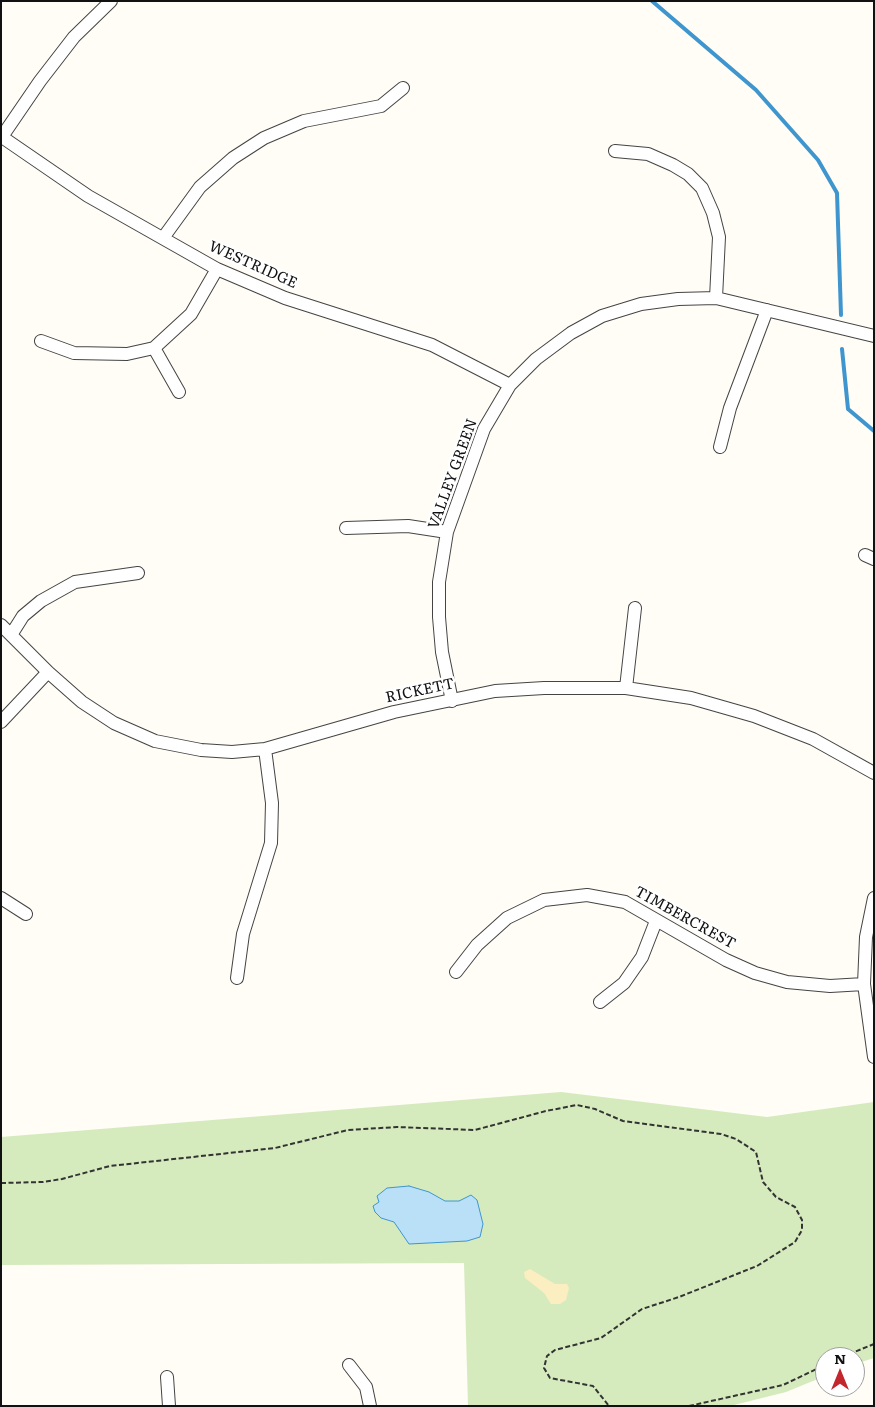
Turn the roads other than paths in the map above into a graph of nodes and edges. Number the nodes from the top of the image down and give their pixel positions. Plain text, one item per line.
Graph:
1 (111, 1) edge
2 (403, 88) dead end
3 (2, 138) edge
4 (615, 151) dead end
5 (163, 238) junction
6 (217, 269) junction
7 (716, 298) junction
8 (767, 310) junction
9 (874, 336) edge
10 (41, 341) dead end
11 (154, 348) junction
12 (510, 385) junction
13 (179, 392) dead end
14 (720, 447) dead end
15 (346, 528) dead end
16 (447, 532) junction
17 (138, 573) dead end
18 (635, 608) dead end
19 (1, 625) edge
20 (11, 635) junction
21 (48, 672) junction
22 (626, 688) junction
23 (452, 701) junction
24 (1, 722) edge
25 (265, 749) junction
26 (874, 773) edge
27 (1, 898) edge
28 (874, 898) edge
29 (26, 914) dead end
30 (656, 921) junction
31 (456, 972) dead end
32 (237, 978) dead end
33 (864, 984) junction
34 (600, 1002) dead end
35 (874, 1057) edge
36 (349, 1365) dead end
37 (167, 1377) dead end
38 (168, 1406) edge
39 (370, 1406) edge

1 - 3 street
2 - 5 street
3 - 5 street, WESTRIDGE
4 - 7 street
5 - 6 street, WESTRIDGE
6 - 11 street
6 - 12 street, WESTRIDGE
7 - 8 street, VALLEY GREEN
7 - 12 street, VALLEY GREEN
8 - 9 street, VALLEY GREEN
8 - 14 street
10 - 11 street
11 - 13 street
12 - 16 street, VALLEY GREEN
15 - 16 street
16 - 23 street, VALLEY GREEN
17 - 20 street
18 - 22 street
19 - 20 street, RICKETT
20 - 21 street, RICKETT
21 - 24 street
21 - 25 street, RICKETT
22 - 23 street, RICKETT
22 - 26 street, RICKETT
23 - 25 street, RICKETT
25 - 32 street
27 - 29 street
28 - 33 street
30 - 31 street, TIMBERCREST
30 - 33 street, TIMBERCREST
30 - 34 street
33 - 35 street
36 - 39 street
37 - 38 street

